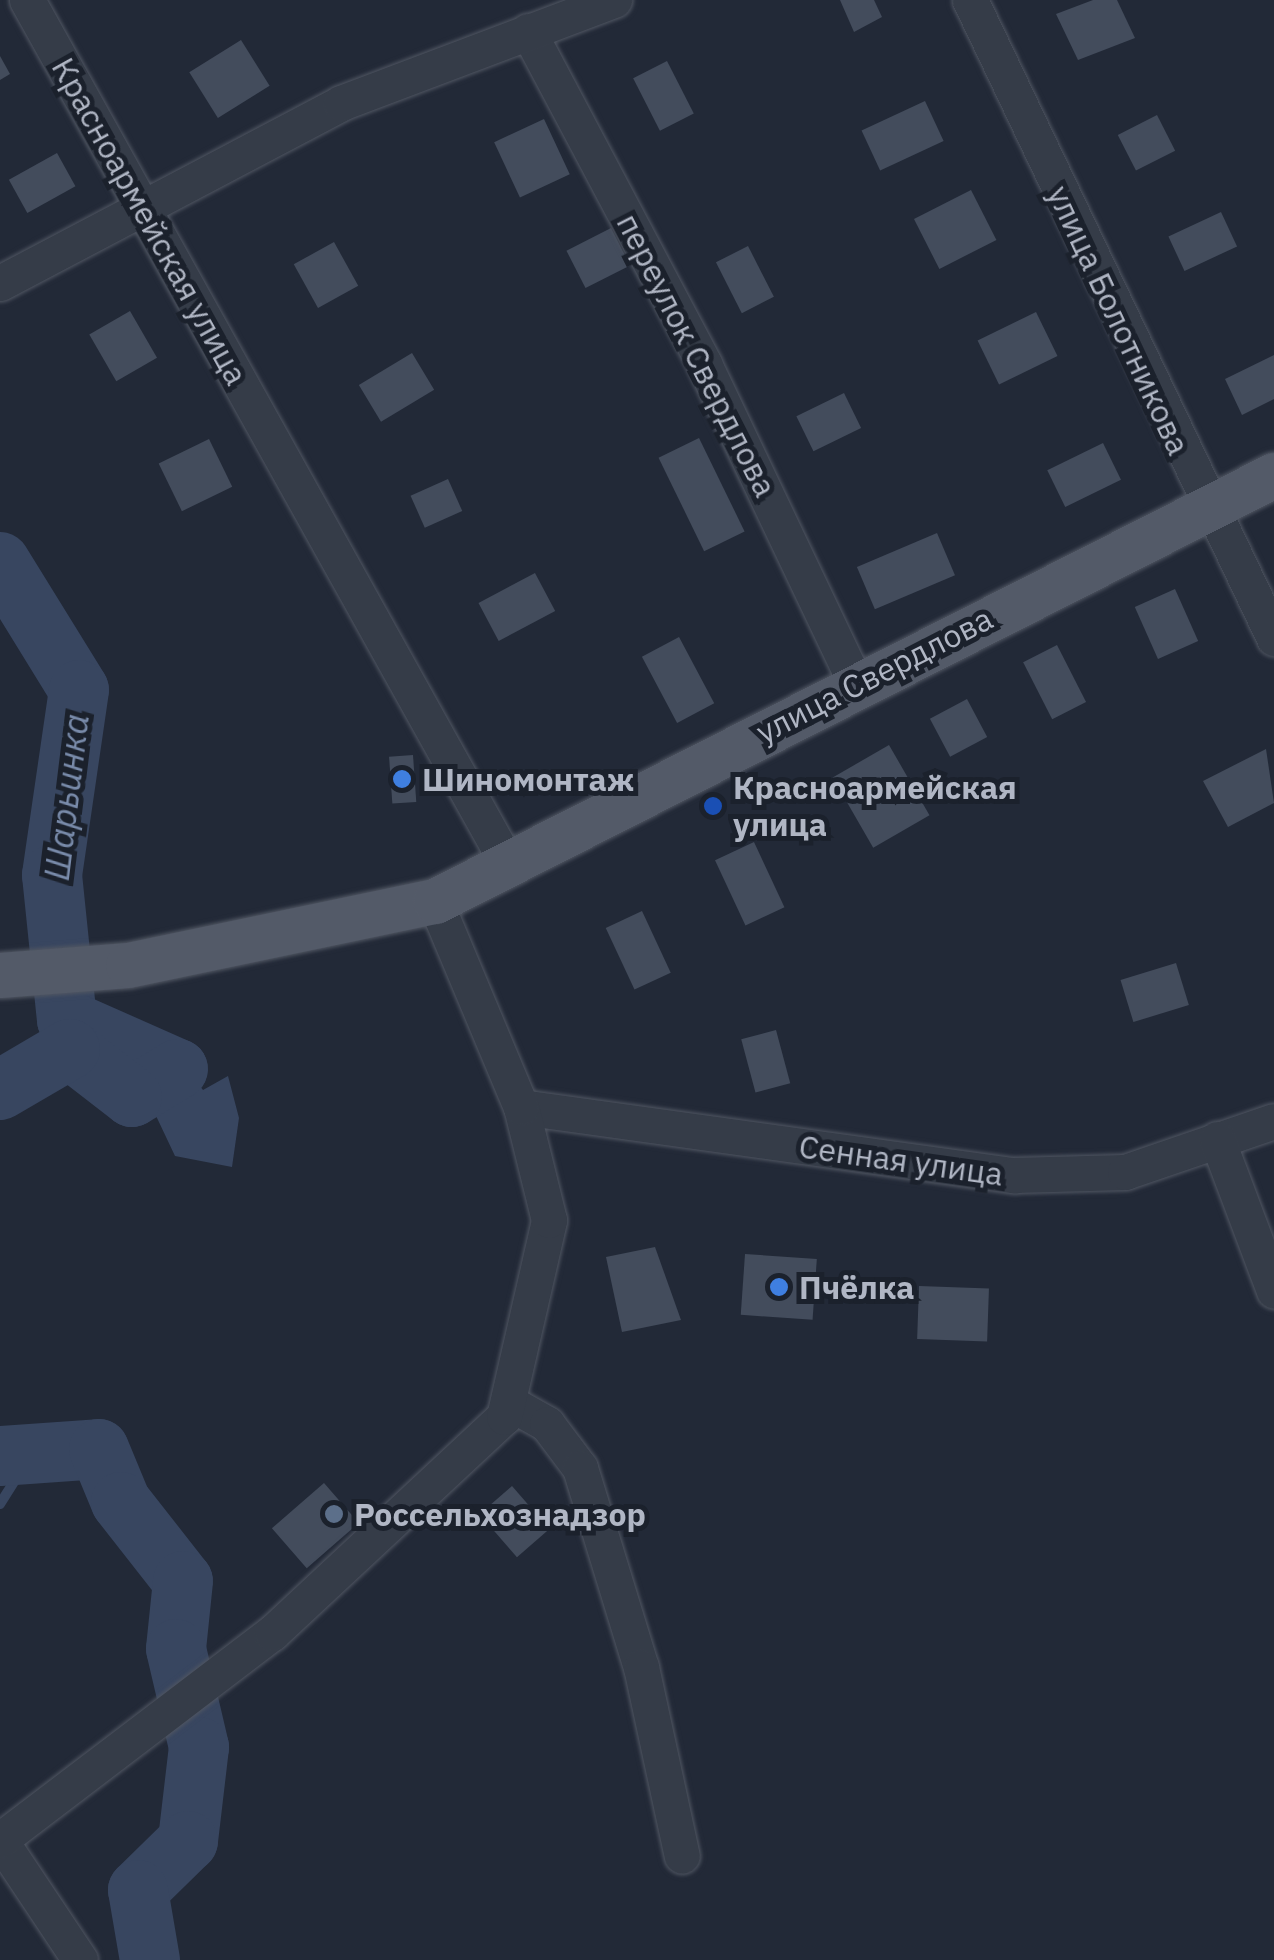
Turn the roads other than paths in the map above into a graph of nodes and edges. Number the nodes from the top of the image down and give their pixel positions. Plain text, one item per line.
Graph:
1 (27, 0) edge
2 (614, 0) edge
3 (970, 0) edge
4 (528, 31) junction
5 (144, 208) junction
6 (0, 283) edge
7 (1274, 475) edge
8 (1207, 508) junction
9 (1274, 638) edge
10 (856, 684) junction
11 (506, 861) junction
12 (435, 901) junction
13 (0, 975) edge
14 (521, 1106) junction
15 (1274, 1121) edge
16 (1217, 1138) junction
17 (1274, 1291) edge
18 (508, 1402) junction
19 (0, 1840) edge
20 (682, 1856) dead end
21 (80, 1960) edge

1 - 5 street, Красноармейская улица
2 - 4 street
3 - 8 street, улица Болотникова
4 - 5 street
4 - 10 street, переулок Свердлова
5 - 6 street
5 - 11 street, Красноармейская улица
7 - 8 main road, улица Свердлова
8 - 9 street, улица Болотникова
8 - 10 main road, улица Свердлова
10 - 11 main road, улица Свердлова
11 - 12 main road, улица Свердлова
12 - 13 main road, улица Свердлова
12 - 14 street
14 - 16 street, Сенная улица
14 - 18 street
15 - 16 street, Сенная улица
16 - 17 street
18 - 19 street
18 - 20 street
19 - 21 street

